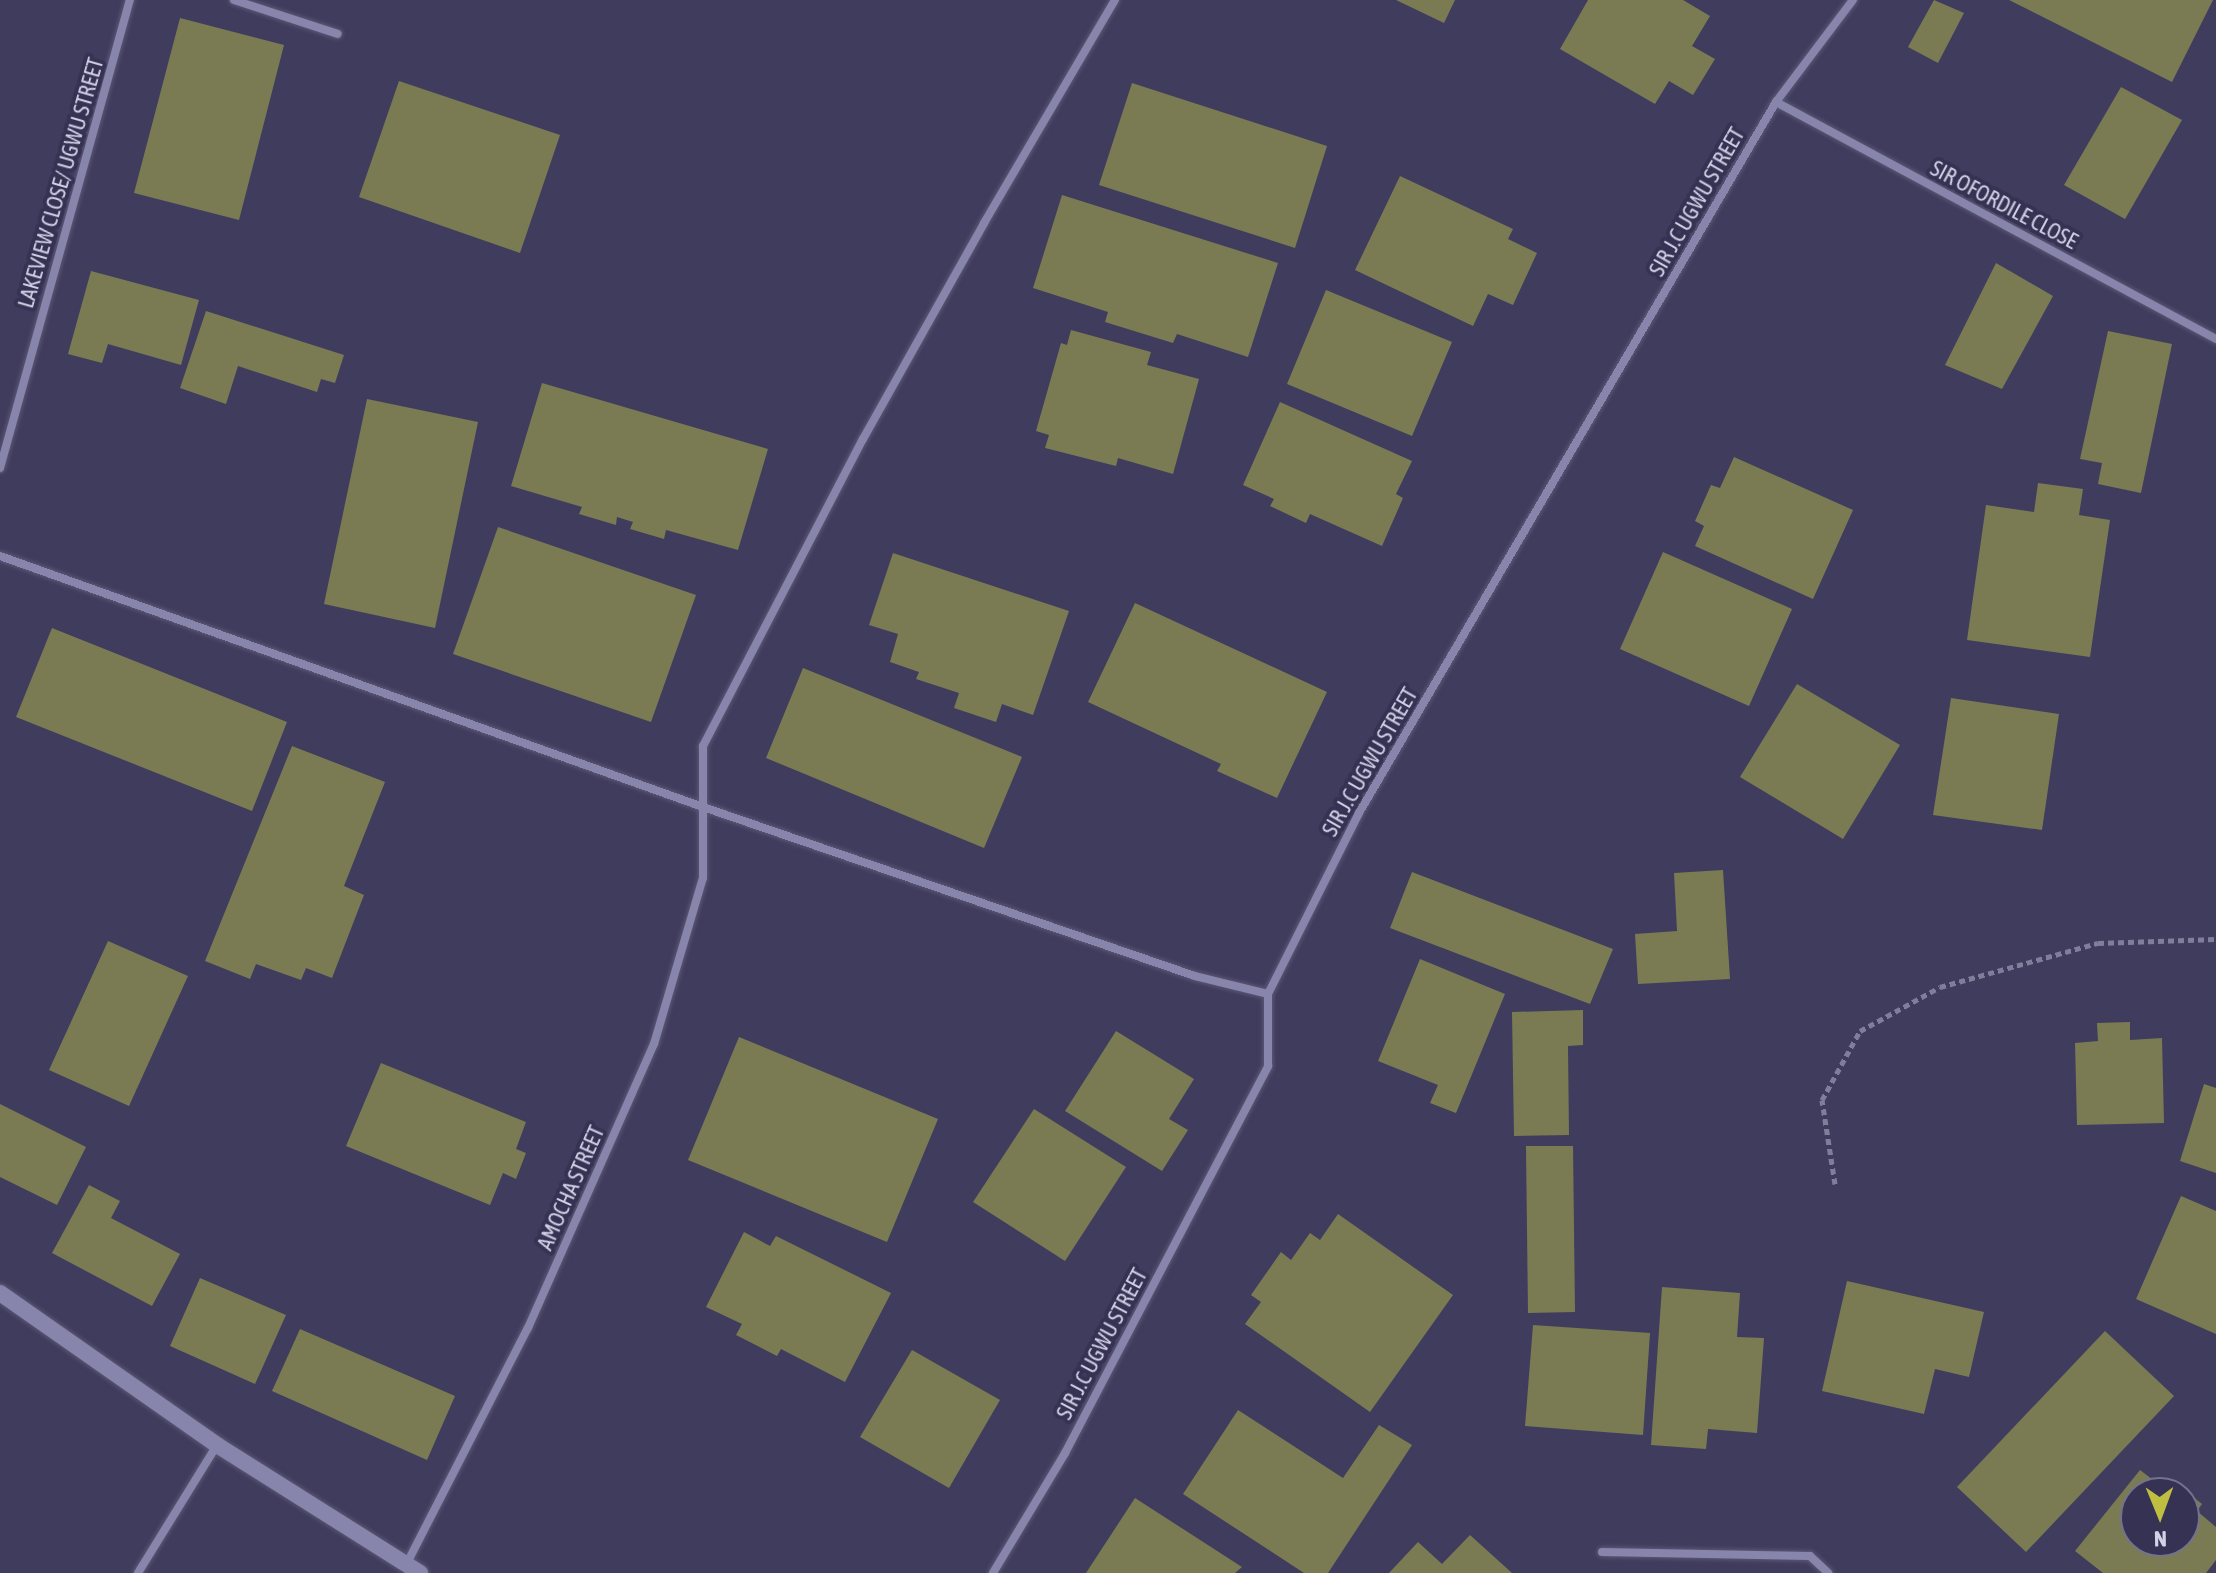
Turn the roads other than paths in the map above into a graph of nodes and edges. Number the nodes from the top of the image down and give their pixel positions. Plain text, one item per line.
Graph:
1 (130, 0) edge
2 (234, 0) edge
3 (1115, 0) edge
4 (1853, 0) edge
5 (338, 34) dead end
6 (1776, 102) junction
7 (2216, 339) edge
8 (0, 468) edge
9 (0, 556) edge
10 (703, 807) junction
11 (1268, 994) junction
12 (0, 1293) edge
13 (217, 1445) junction
14 (1602, 1552) dead end
15 (414, 1568) edge
16 (138, 1573) edge
17 (993, 1573) edge
18 (1828, 1573) edge

1 - 8 street, LAKEVIEW CLOSE/ UGWU STREET
2 - 5 street
3 - 10 street, AMOCHA STREET
4 - 6 street, SIR J.C UGWU STREET
6 - 7 street, SIR OFORDILE CLOSE
6 - 11 street, SIR J.C UGWU STREET
9 - 10 street
10 - 11 street
10 - 15 street, AMOCHA STREET
11 - 17 street, SIR J.C UGWU STREET
12 - 13 street
13 - 15 street
13 - 16 street
14 - 18 street

